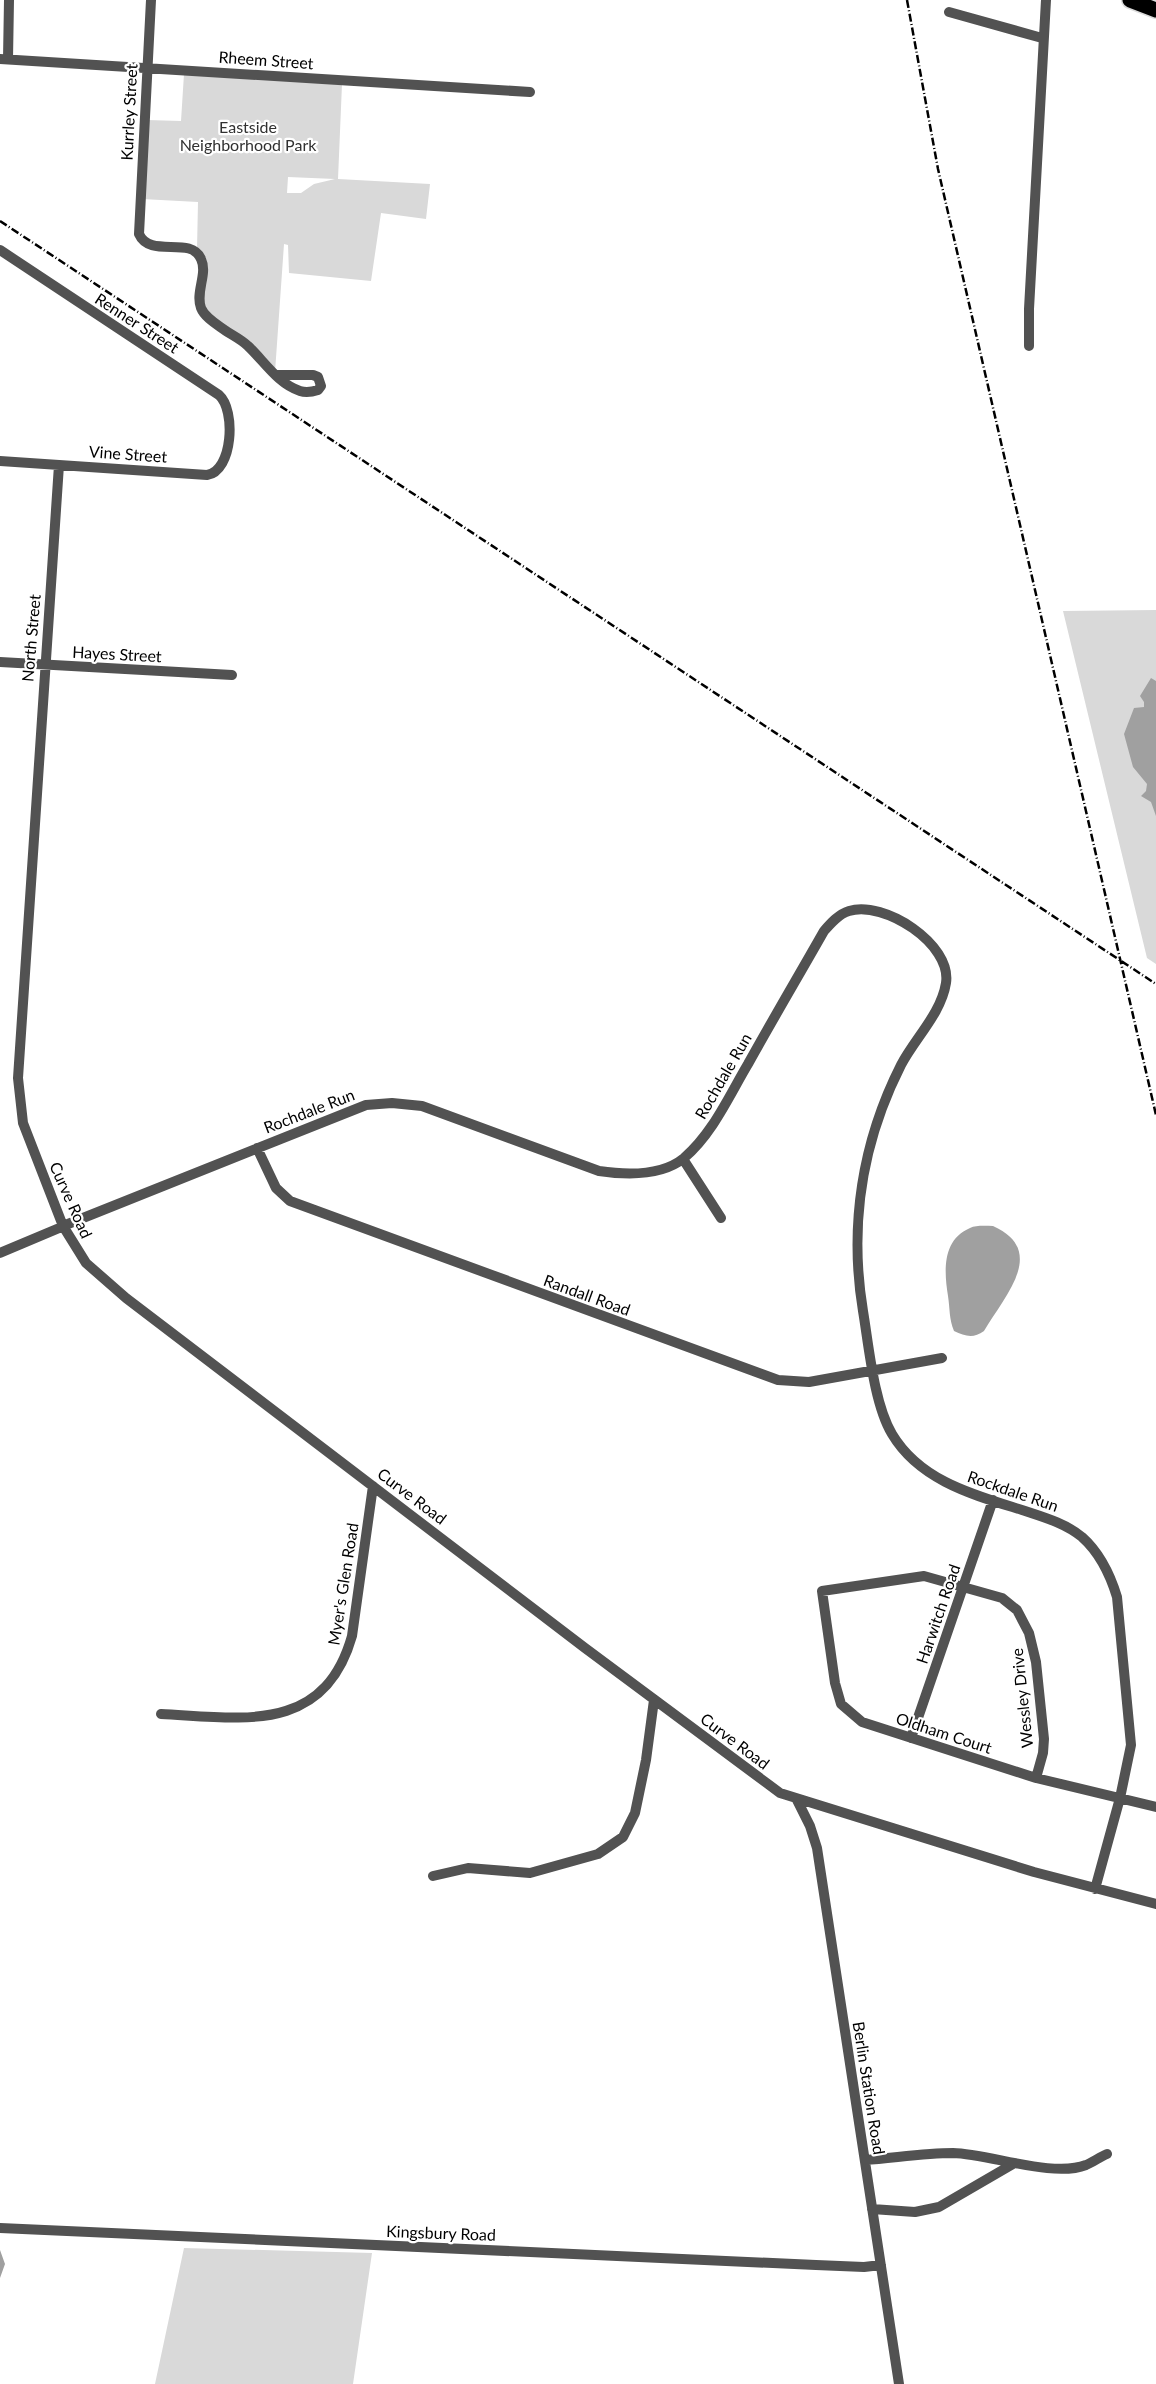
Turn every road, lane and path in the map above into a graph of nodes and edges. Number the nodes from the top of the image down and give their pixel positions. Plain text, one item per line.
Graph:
1 (10, 0) edge
2 (151, 0) edge
3 (1046, 0) edge
4 (1130, 0) edge
5 (1156, 10) edge
6 (949, 12) dead end
7 (1042, 38) junction
8 (4, 59) edge
9 (147, 68) junction
10 (530, 92) dead end
11 (0, 250) edge
12 (1029, 346) dead end
13 (276, 375) dead end
14 (228, 439) joint
15 (0, 461) edge
16 (59, 465) junction
17 (0, 662) edge
18 (44, 665) junction
19 (232, 675) dead end
20 (35, 814) joint
21 (257, 1148) junction
22 (683, 1159) junction
23 (721, 1218) dead end
24 (64, 1226) junction
25 (0, 1253) edge
26 (862, 1309) joint
27 (942, 1358) dead end
28 (874, 1371) junction
29 (373, 1486) junction
30 (993, 1500) junction
31 (963, 1586) junction
32 (822, 1591) joint
33 (654, 1700) junction
34 (161, 1714) dead end
35 (911, 1738) junction
36 (1036, 1778) junction
37 (1120, 1798) junction
38 (797, 1800) junction
39 (1156, 1807) edge
40 (433, 1876) dead end
41 (1095, 1889) junction
42 (1156, 1904) edge
43 (1107, 2154) dead end
44 (865, 2160) junction
45 (1013, 2164) junction
46 (872, 2209) junction
47 (0, 2228) edge
48 (880, 2265) junction
49 (899, 2384) edge

1 - 8 street
2 - 9 street, Kurrley Street
3 - 7 street
4 - 5 highway
6 - 7 street
7 - 12 street
8 - 9 street, Rheem Street
9 - 10 street, Rheem Street
9 - 13 street, Kurrley Street
11 - 14 street, Renner Street
14 - 16 street, Vine Street
15 - 16 street, Vine Street
16 - 18 street, North Street
17 - 18 street, Hayes Street
18 - 19 street, Hayes Street
18 - 20 street, North Street
20 - 24 street, Curve Road
21 - 22 street, Rochdale Run
21 - 24 street, Rochdale Run
21 - 28 street, Randall Road
22 - 23 street
22 - 26 street, Rochdale Run
24 - 25 street, Rochdale Run
24 - 29 street, Curve Road
26 - 28 street, Rockdale Run
27 - 28 street, Randall Road
28 - 30 street, Rockdale Run
29 - 33 street, Curve Road
29 - 34 street, Myer's Glen Road
30 - 31 street, Harwitch Road
30 - 37 street, Rockdale Run
31 - 32 street, Wessley Drive
31 - 35 street, Harwitch Road
31 - 36 street, Wessley Drive
32 - 35 street, Oldham Court
33 - 38 street, Curve Road
33 - 40 street
35 - 36 street, Oldham Court
36 - 37 street, Oldham Court
37 - 39 street, Oldham Court
37 - 41 street, Rockdale Run
38 - 41 street, Curve Road
38 - 44 street, Berlin Station Road
41 - 42 street, Curve Road
43 - 45 street
44 - 45 street
44 - 46 street, Berlin Station Road
45 - 46 street
46 - 48 street, Berlin Station Road
47 - 48 street, Kingsbury Road
48 - 49 street, Berlin Station Road

